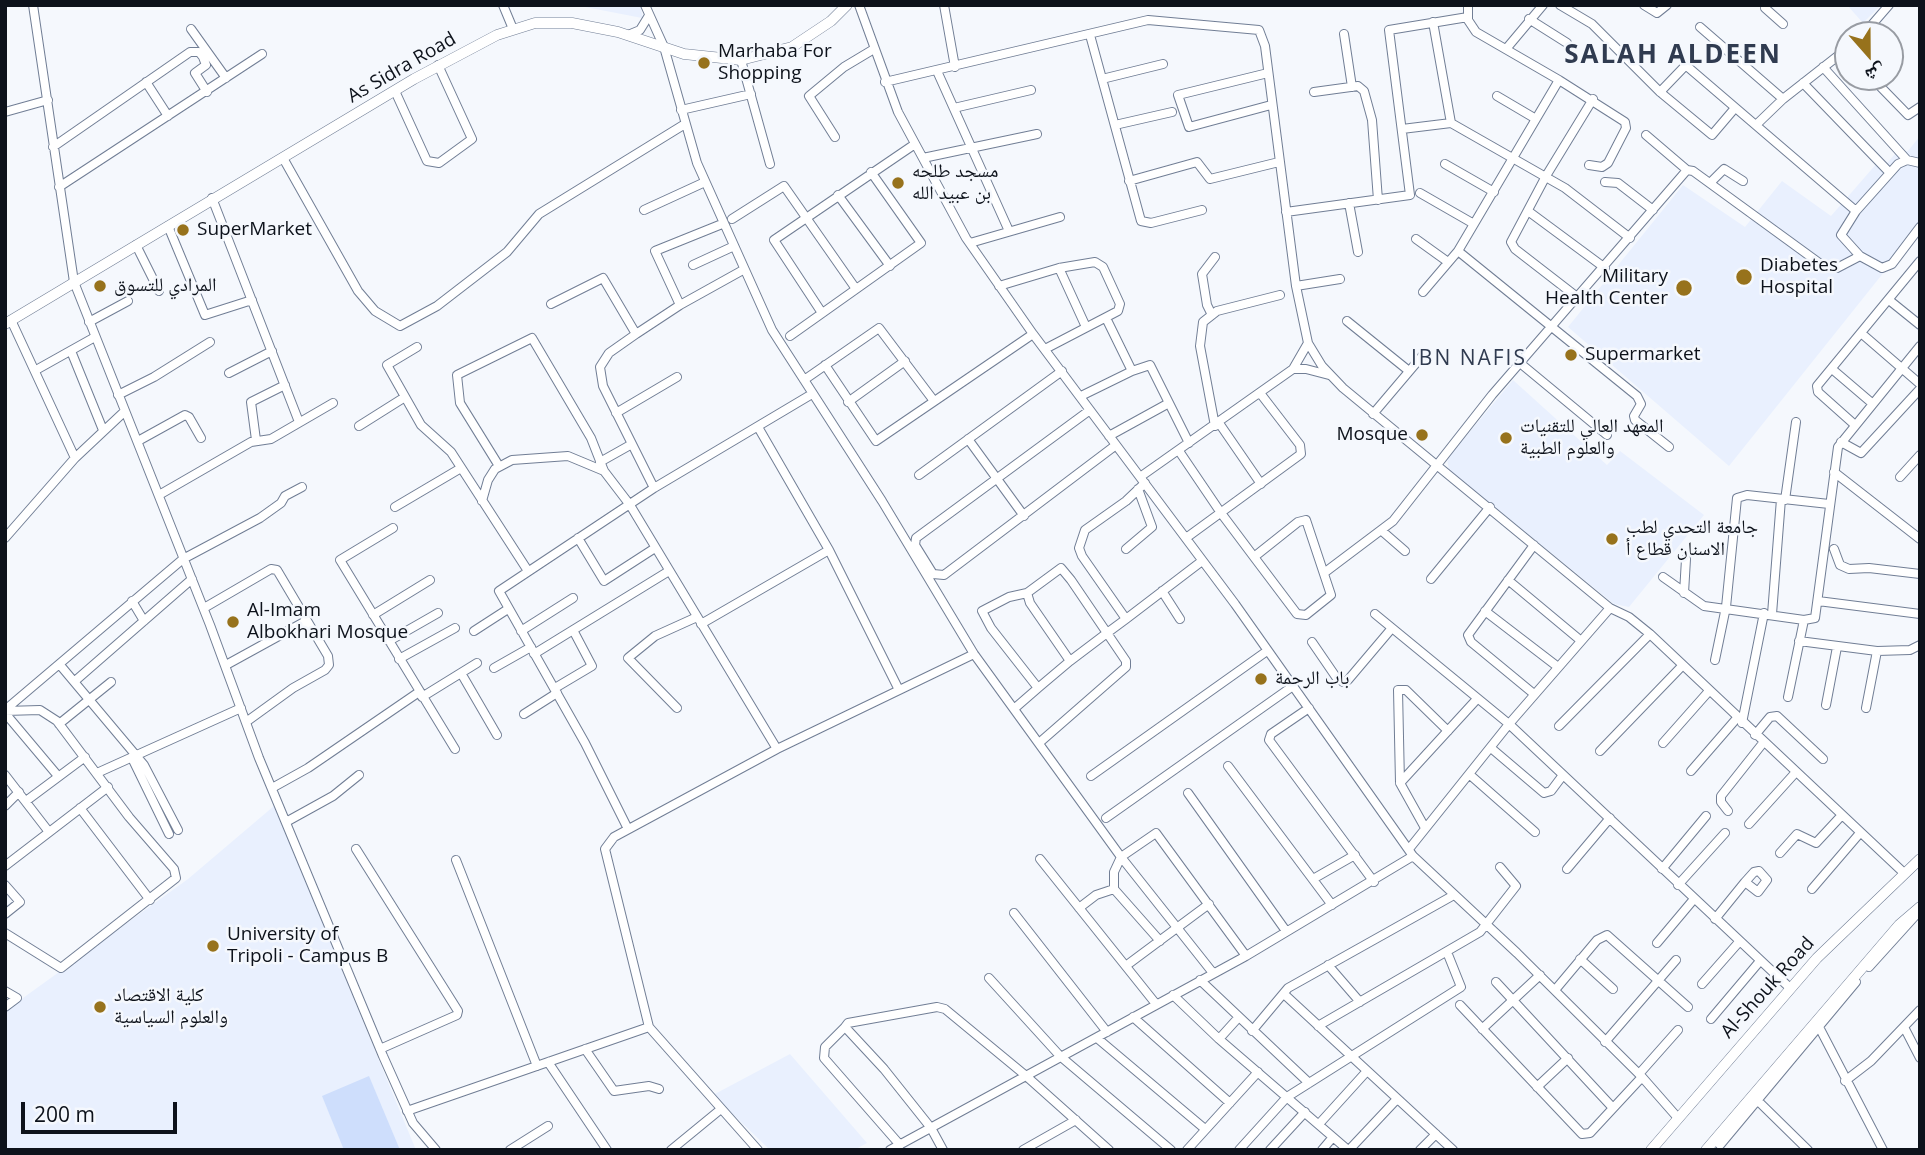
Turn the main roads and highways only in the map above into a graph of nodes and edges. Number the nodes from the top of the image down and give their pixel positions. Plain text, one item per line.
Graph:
1 (847, 5) edge
2 (8, 322) edge
3 (1920, 859) edge
4 (1917, 913) edge
5 (1720, 1145) edge
6 (1651, 1150) edge
7 (1706, 1150) edge

1 - 2 main road, As Sidra Road
3 - 6 main road, Al-Shouk Road
4 - 5 main road
5 - 7 main road

